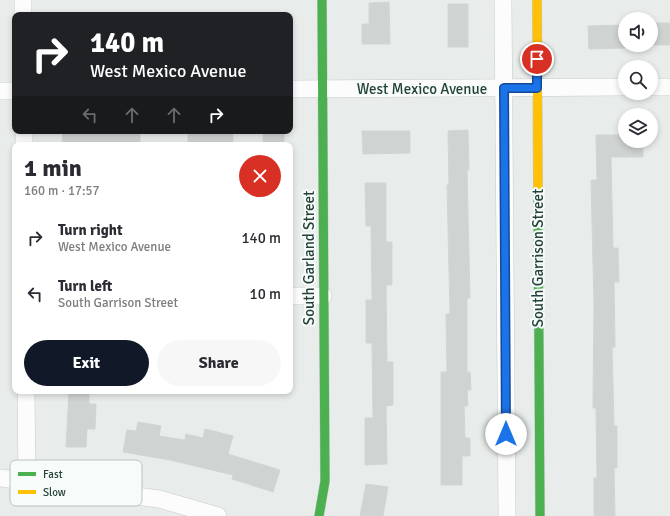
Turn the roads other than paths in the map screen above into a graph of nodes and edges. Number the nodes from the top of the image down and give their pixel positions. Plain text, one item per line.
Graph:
1 (23, 0) edge
2 (322, 0) edge
3 (503, 0) edge
4 (537, 0) edge
5 (23, 12) edge
6 (618, 87) edge
7 (658, 87) edge
8 (670, 87) edge
9 (504, 88) junction
10 (537, 88) junction
11 (293, 89) edge
12 (322, 89) junction
13 (0, 91) edge
14 (12, 91) edge
15 (293, 296) edge
16 (323, 296) junction
17 (26, 394) edge
18 (27, 460) edge
19 (0, 478) edge
20 (10, 479) edge
21 (142, 497) edge
22 (218, 516) edge
23 (319, 516) edge
24 (507, 516) edge
25 (540, 516) edge

1 - 5 street
2 - 12 street, South Garland Street
3 - 9 street
4 - 10 street, South Garrison Street
6 - 10 street, West Mexico Avenue
7 - 8 street
9 - 10 street, West Mexico Avenue
9 - 12 street, West Mexico Avenue
9 - 24 street
10 - 25 street, South Garrison Street
11 - 12 street, West Mexico Avenue
12 - 16 street, South Garland Street
13 - 14 street
15 - 16 street
16 - 23 street, South Garland Street
17 - 18 street
19 - 20 street
21 - 22 street

